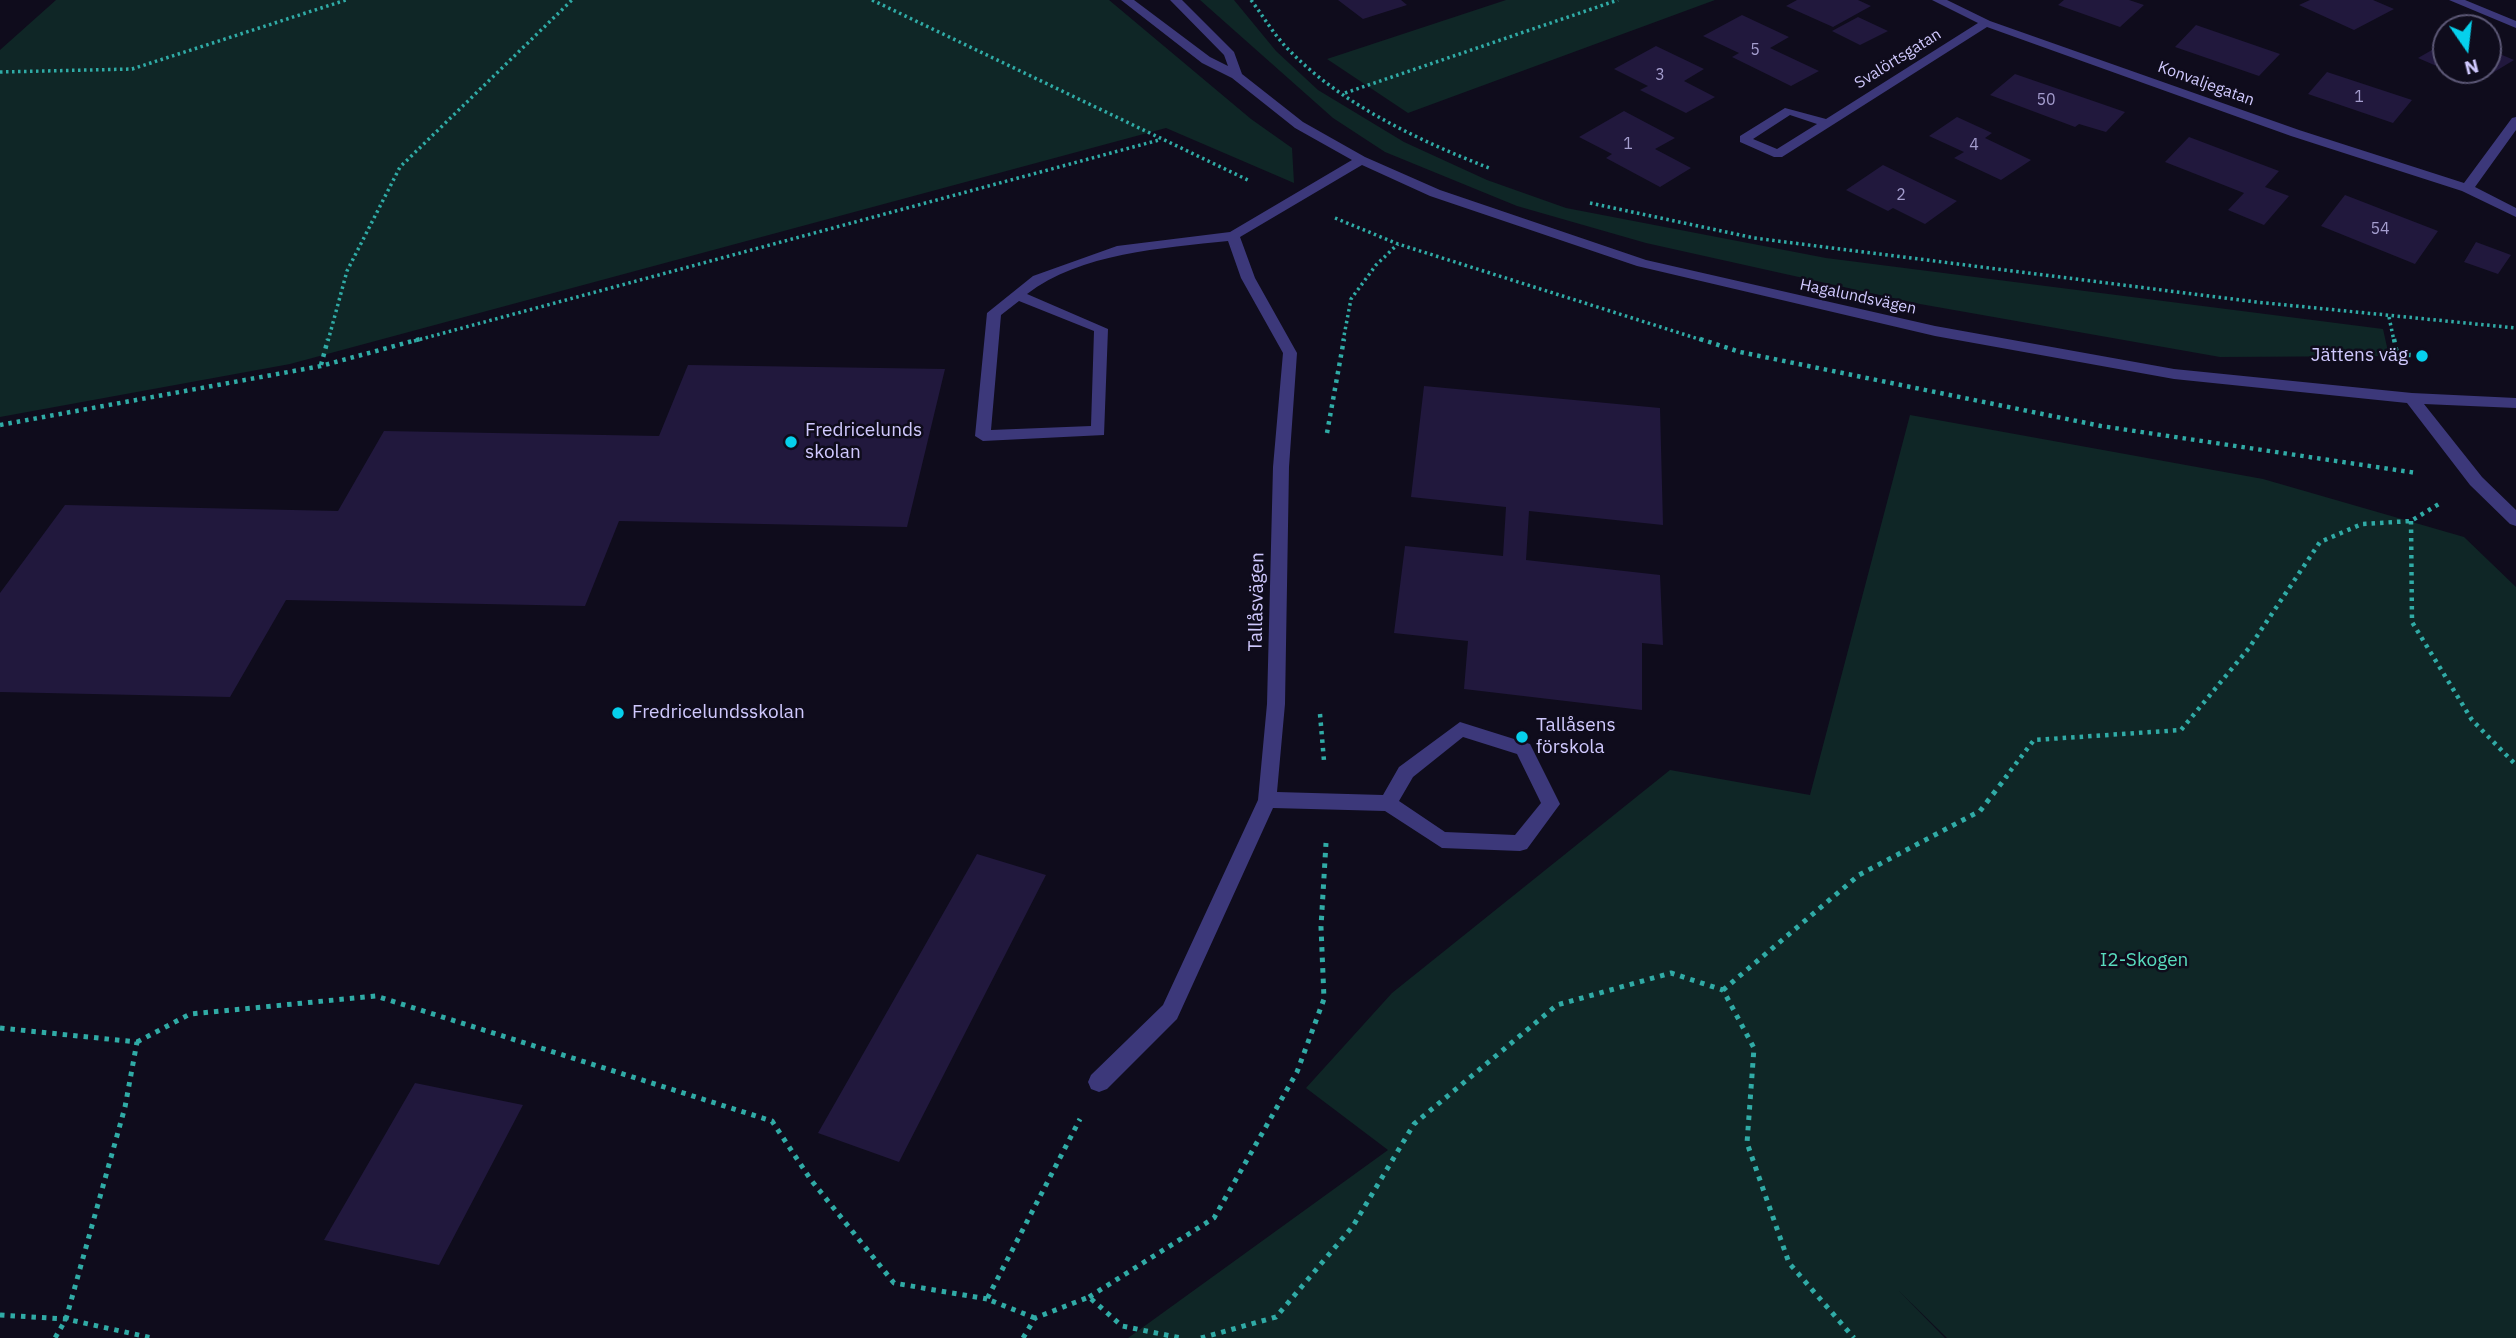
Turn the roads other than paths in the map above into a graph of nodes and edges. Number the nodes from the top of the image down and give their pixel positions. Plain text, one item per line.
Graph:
1 (1127, 0) edge
2 (1176, 0) edge
3 (1938, 0) edge
4 (2455, 0) edge
5 (1986, 23) junction
6 (2516, 25) edge
7 (1236, 75) junction
8 (2516, 121) edge
9 (1826, 123) junction
10 (1361, 160) junction
11 (2467, 188) junction
12 (2516, 213) edge
13 (1233, 236) junction
14 (1017, 295) junction
15 (2412, 398) junction
16 (2516, 402) edge
17 (2516, 520) edge
18 (1267, 800) junction
19 (1388, 803) junction
20 (1099, 1082) road end

1 - 7 street, Hagalundsvägen
2 - 7 street, Hagalundsvägen
3 - 5 street, Konvaljegatan
4 - 6 street
5 - 9 street, Svalörtsgatan
5 - 11 street, Konvaljegatan
7 - 10 street, Hagalundsvägen
8 - 11 street
9 - 9 street, Svalörtsgatan
10 - 13 street
10 - 15 street, Hagalundsvägen
11 - 12 street, Konvaljegatan
13 - 14 street
13 - 18 street, Tallåsvägen
14 - 14 street
15 - 16 street, Hagalundsvägen
15 - 17 street
18 - 19 street
18 - 20 street, Tallåsvägen
19 - 19 street

